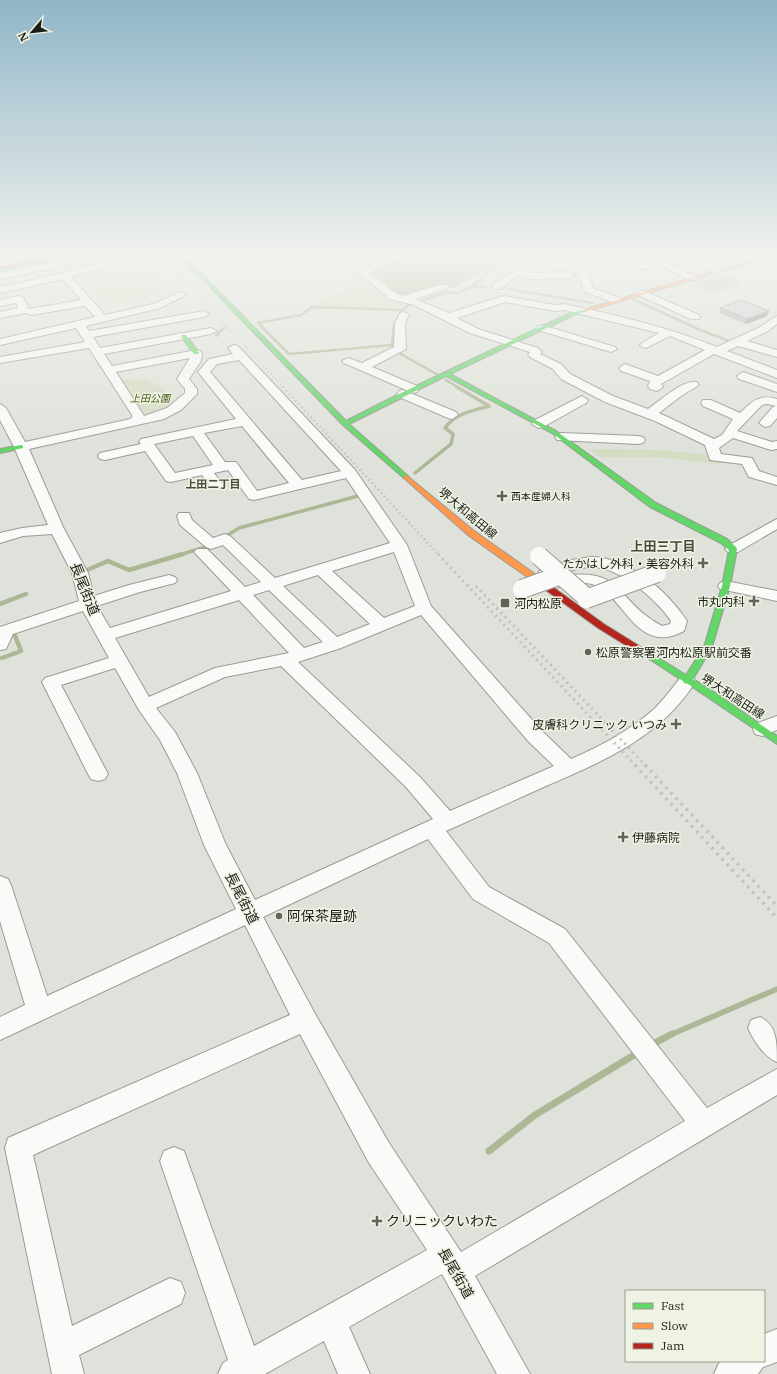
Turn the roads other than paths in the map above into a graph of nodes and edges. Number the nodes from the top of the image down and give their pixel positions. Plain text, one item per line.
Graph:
1 (95, 320) edge
2 (181, 320) edge
3 (244, 320) edge
4 (401, 320) edge
5 (454, 320) edge
6 (559, 320) edge
7 (618, 320) edge
8 (775, 320) edge
9 (79, 324) junction
10 (633, 324) junction
11 (542, 328) junction
12 (762, 330) junction
13 (211, 331) dead end
14 (621, 332) dead end
15 (668, 333) junction
16 (184, 336) junction
17 (777, 336) edge
18 (0, 342) edge
19 (512, 342) junction
20 (738, 342) junction
21 (93, 344) junction
22 (646, 345) dead end
23 (611, 349) dead end
24 (716, 350) junction
25 (196, 353) junction
26 (777, 354) edge
27 (0, 360) edge
28 (348, 361) dead end
29 (362, 367) junction
30 (624, 368) dead end
31 (757, 368) junction
32 (110, 370) junction
33 (445, 374) junction
34 (777, 374) edge
35 (743, 376) junction
36 (731, 383) dead end
37 (693, 385) dead end
38 (777, 389) edge
39 (408, 392) junction
40 (582, 400) dead end
41 (772, 401) edge
42 (707, 403) dead end
43 (0, 408) edge
44 (777, 410) edge
45 (649, 414) junction
46 (452, 415) dead end
47 (741, 418) junction
48 (245, 421) junction
49 (134, 422) junction
50 (765, 423) dead end
51 (345, 424) junction
52 (538, 424) junction
53 (196, 431) junction
54 (730, 433) junction
55 (562, 437) junction
56 (638, 440) dead end
57 (149, 446) junction
58 (713, 446) junction
59 (777, 446) edge
60 (21, 447) junction
61 (0, 452) edge
62 (105, 456) dead end
63 (222, 467) junction
64 (206, 471) junction
65 (350, 473) junction
66 (777, 481) edge
67 (216, 485) dead end
68 (299, 486) junction
69 (184, 516) dead end
70 (777, 523) edge
71 (57, 529) junction
72 (0, 538) edge
73 (399, 545) junction
74 (733, 549) junction
75 (202, 552) dead end
76 (539, 556) dead end
77 (321, 569) junction
78 (657, 573) dead end
79 (562, 576) junction
80 (169, 580) dead end
81 (274, 584) junction
82 (544, 585) junction
83 (726, 586) junction
84 (522, 589) dead end
85 (242, 594) junction
86 (777, 596) edge
87 (88, 605) junction
88 (424, 608) junction
89 (382, 625) junction
90 (2, 634) edge
91 (106, 635) junction
92 (335, 644) junction
93 (293, 658) junction
94 (120, 660) junction
95 (687, 681) junction
96 (145, 706) junction
97 (769, 726) edge
98 (777, 741) edge
99 (569, 769) junction
100 (98, 774) dead end
101 (439, 825) junction
102 (0, 888) edge
103 (250, 914) junction
104 (39, 1010) junction
105 (305, 1020) junction
106 (760, 1028) dead end
107 (0, 1029) edge
108 (777, 1050) edge
109 (776, 1084) edge
110 (704, 1125) junction
111 (174, 1161) dead end
112 (451, 1263) junction
113 (170, 1293) dead end
114 (330, 1319) junction
115 (777, 1344) edge
116 (765, 1351) edge
117 (65, 1361) edge
118 (748, 1362) edge
119 (240, 1370) edge
120 (354, 1374) edge
121 (514, 1374) edge
122 (730, 1374) edge

1 - 9 street
2 - 21 street
3 - 51 main road, 堺大和高田線
4 - 29 street
5 - 19 street
6 - 11 main road
7 - 10 street
8 - 12 street
9 - 18 street
9 - 21 street
10 - 14 street
10 - 15 street
11 - 19 main road
11 - 23 street
12 - 17 street
12 - 20 street
13 - 16 street
15 - 22 street
15 - 24 street
16 - 21 street
16 - 25 main road
19 - 33 main road
19 - 45 street
20 - 24 street
20 - 26 street
21 - 27 street
21 - 32 street
24 - 30 street
24 - 31 street
25 - 32 street
25 - 49 street
28 - 29 street
29 - 39 street
31 - 34 street
31 - 35 street
32 - 49 street
33 - 39 main road
33 - 52 main road
35 - 36 street
35 - 38 street
37 - 45 street
38 - 41 street
39 - 46 street
39 - 51 main road
40 - 52 street
41 - 47 street
42 - 47 street
43 - 60 street, 長尾街道
44 - 50 street
45 - 58 street
47 - 54 street
48 - 53 street
48 - 65 street
48 - 68 street
49 - 60 street
51 - 82 main road, 堺大和高田線
52 - 55 main road
53 - 57 street
53 - 63 street
54 - 58 street
54 - 59 street
55 - 56 street
55 - 74 main road
57 - 62 street
57 - 64 street
58 - 66 street
60 - 61 main road
60 - 71 street, 長尾街道
63 - 64 street
63 - 68 street
64 - 67 street
65 - 68 street
65 - 73 street
69 - 81 street
70 - 74 street
71 - 72 street
71 - 87 street, 長尾街道
73 - 77 street
73 - 88 street
74 - 83 main road
75 - 85 street
76 - 79 street, bridge
77 - 81 street
77 - 89 street
78 - 79 street, bridge
79 - 84 street, bridge
80 - 87 street
81 - 85 street
81 - 92 street
82 - 82 street
82 - 95 main road, 堺大和高田線
83 - 86 street
83 - 95 main road
85 - 91 street
85 - 93 street
87 - 90 street
87 - 91 street, 長尾街道
88 - 89 street
88 - 99 street
89 - 92 street
91 - 94 street, 長尾街道
92 - 93 street
93 - 96 street
93 - 101 street
94 - 96 street, 長尾街道
94 - 100 street
95 - 97 main road, 堺大和高田線
95 - 99 street
96 - 103 street, 長尾街道
97 - 98 main road, 堺大和高田線
99 - 101 street
101 - 103 street
101 - 110 street
102 - 104 street
103 - 104 street
103 - 105 street, 長尾街道
104 - 107 street
105 - 112 street, 長尾街道
105 - 117 street
106 - 108 street
109 - 110 street
110 - 112 street
111 - 119 street
112 - 114 street
112 - 121 street, 長尾街道
113 - 117 street
114 - 119 street
114 - 120 street
115 - 116 street
118 - 122 street

